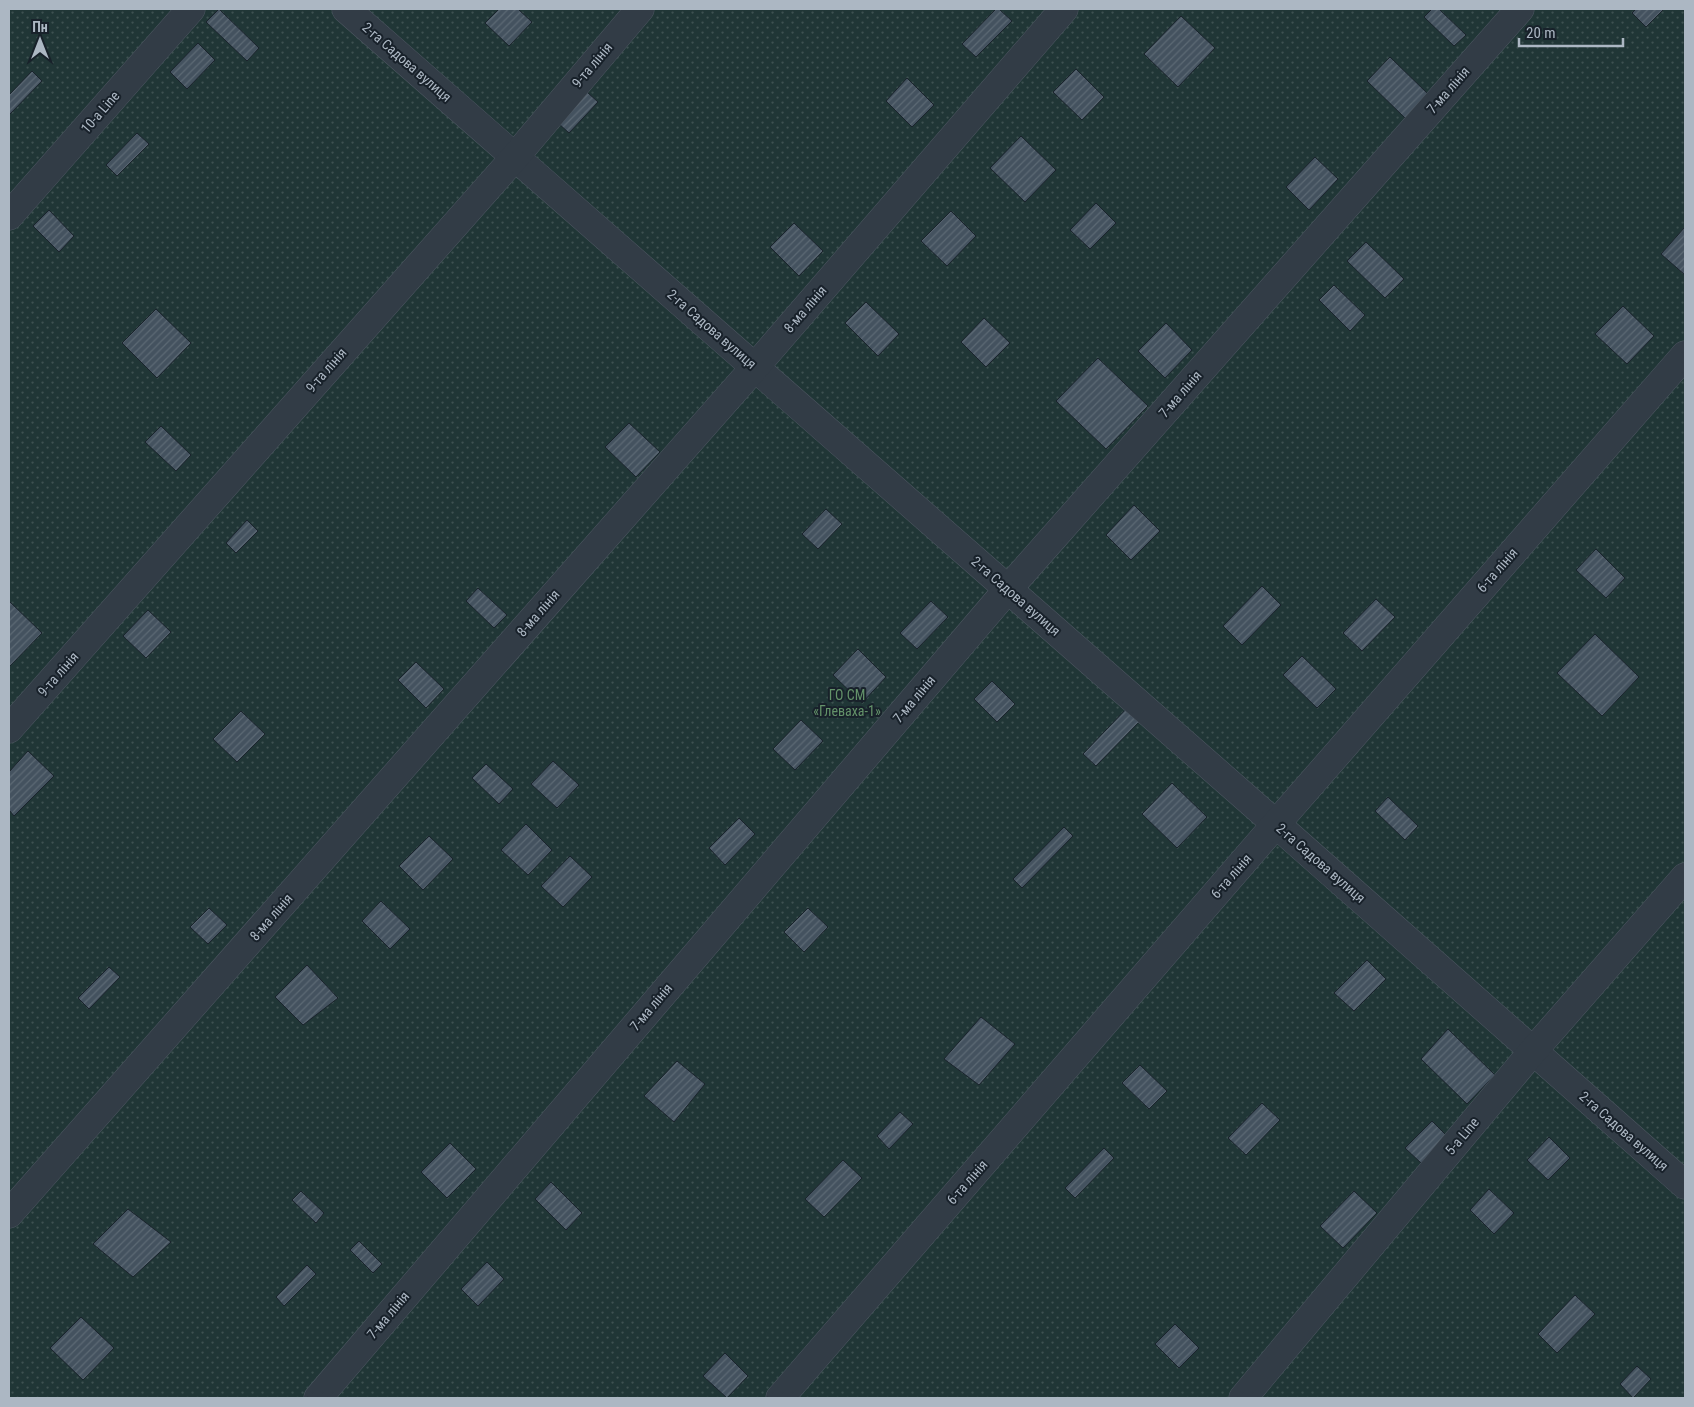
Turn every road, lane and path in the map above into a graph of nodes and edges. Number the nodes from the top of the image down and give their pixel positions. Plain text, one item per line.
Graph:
1 (191, 9) edge
2 (346, 9) edge
3 (640, 9) edge
4 (1064, 9) edge
5 (1520, 9) edge
6 (515, 157) junction
7 (9, 216) edge
8 (1685, 355) edge
9 (755, 367) junction
10 (1008, 589) junction
11 (9, 729) edge
12 (1276, 824) junction
13 (1685, 877) edge
14 (1533, 1051) junction
15 (1685, 1186) edge
16 (9, 1214) edge
17 (318, 1398) edge
18 (780, 1398) edge
19 (1243, 1398) edge

1 - 7 street, 10-a Line
2 - 6 street, 2-га Садова вулиця
3 - 6 street, 9-та лінія
4 - 9 street, 8-ма лінія
5 - 10 street, 7-ма лінія
6 - 9 street, 2-га Садова вулиця
6 - 11 street, 9-та лінія
8 - 12 street, 6-та лінія
9 - 10 street, 2-га Садова вулиця
9 - 16 street, 8-ма лінія
10 - 12 street, 2-га Садова вулиця
10 - 17 street, 7-ма лінія
12 - 14 street, 2-га Садова вулиця
12 - 18 street, 6-та лінія
13 - 14 street, 5-a Line
14 - 15 street, 2-га Садова вулиця
14 - 19 street, 5-a Line

